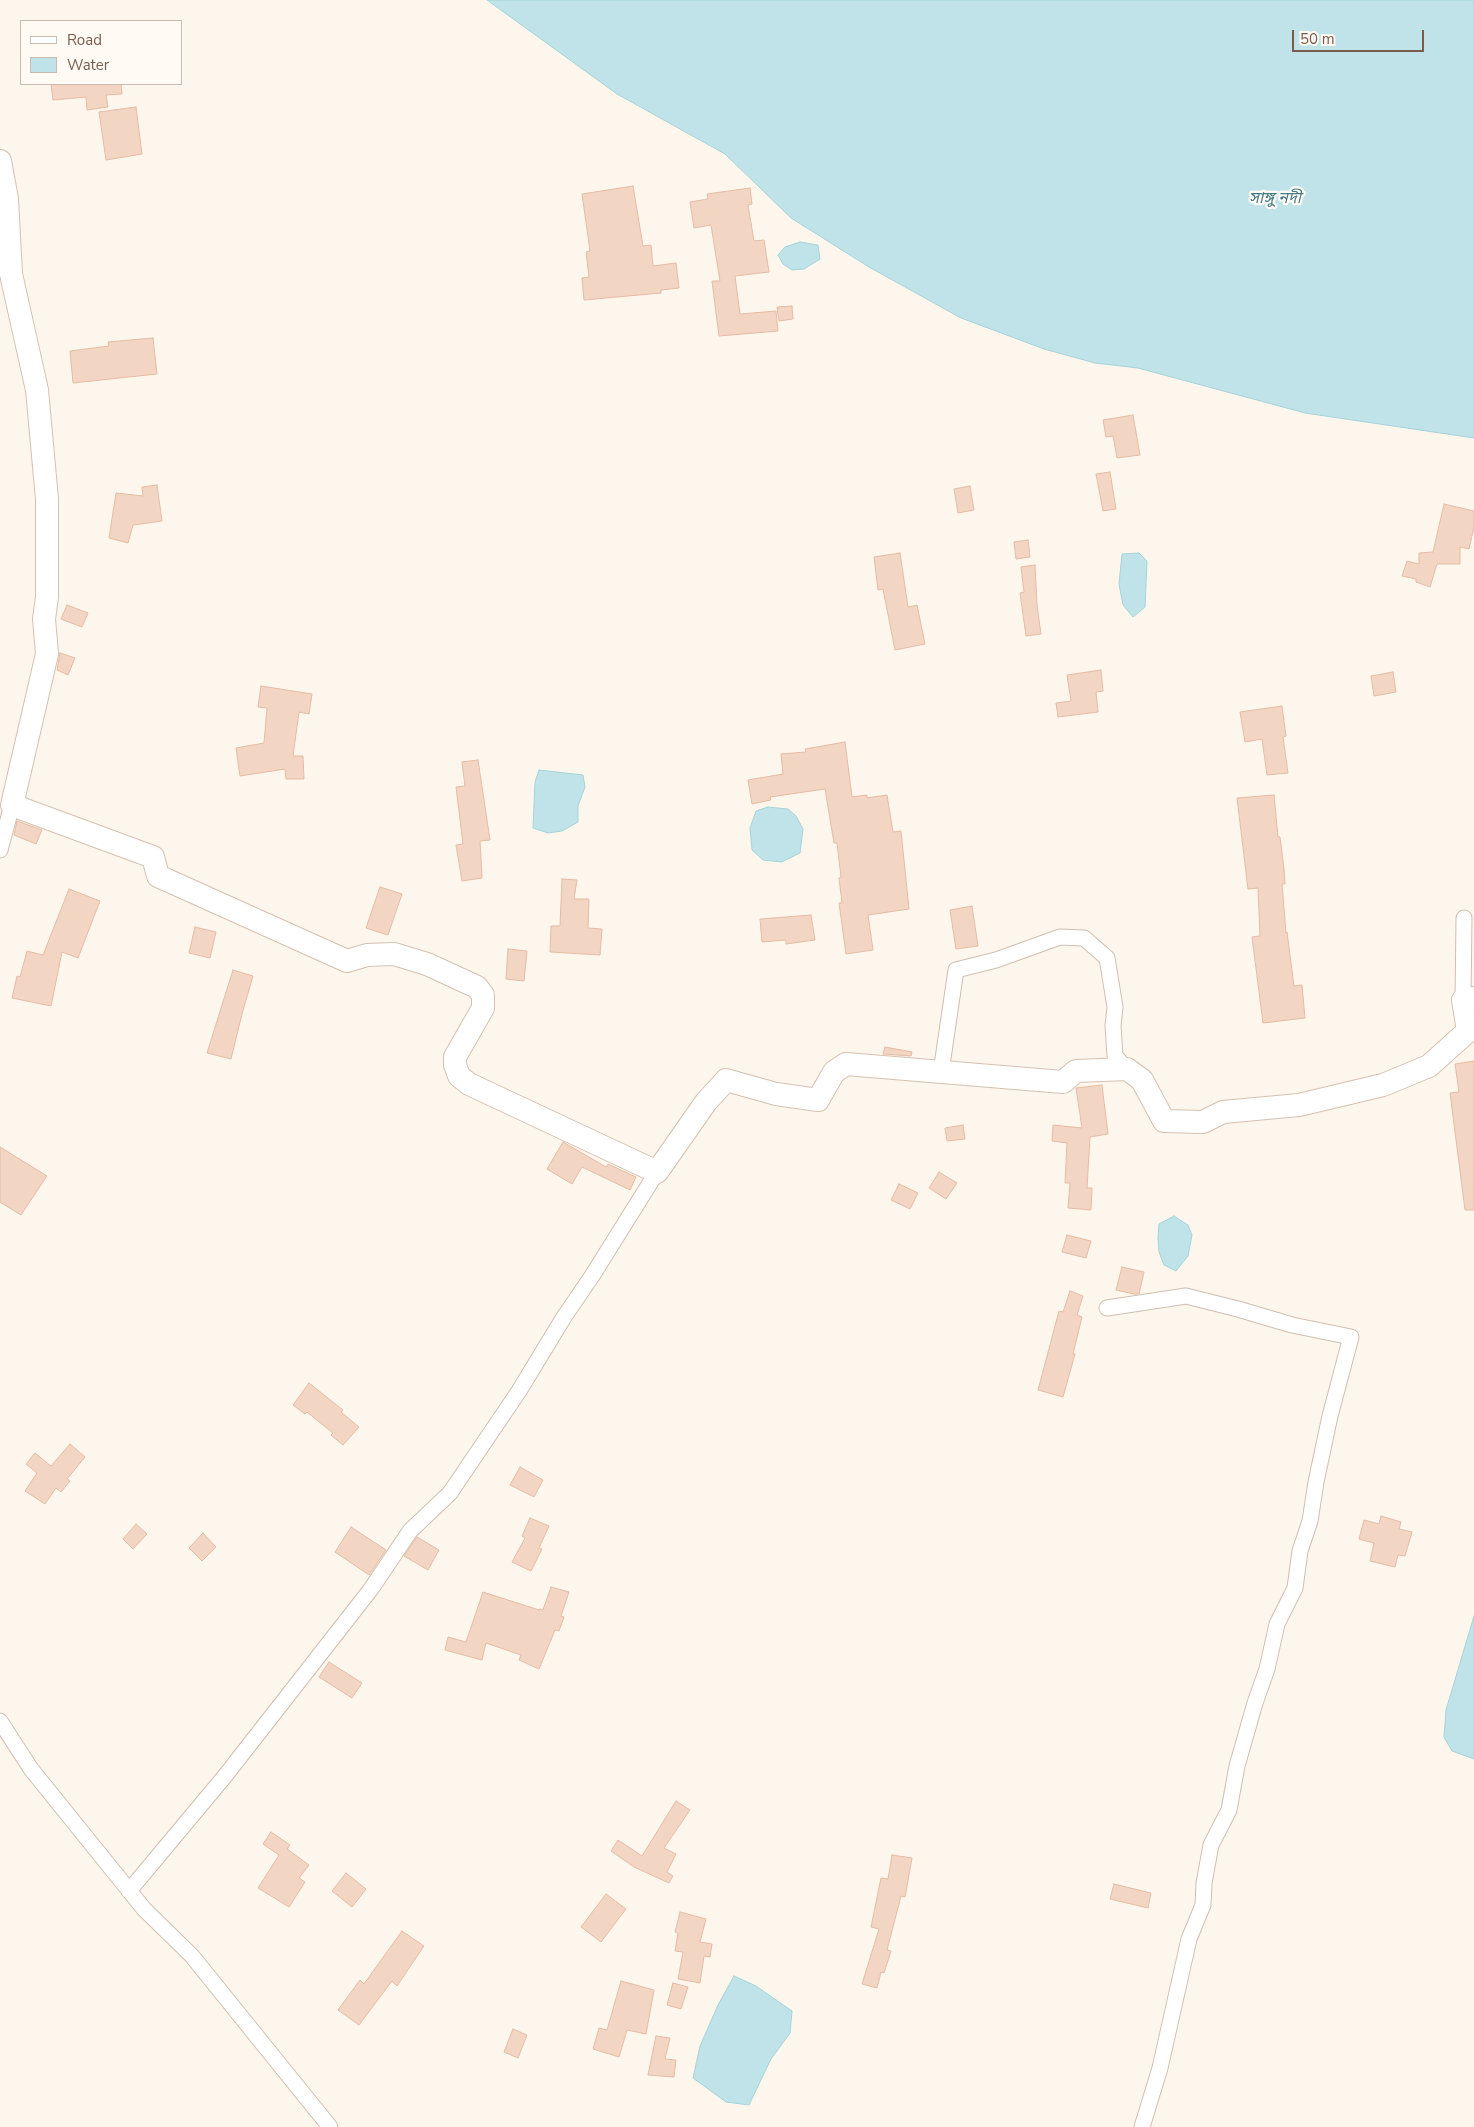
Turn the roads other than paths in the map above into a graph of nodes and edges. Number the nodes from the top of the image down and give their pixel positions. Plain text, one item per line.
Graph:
1 (0, 161) edge
2 (12, 805) junction
3 (0, 850) edge
4 (1464, 918) dead end
5 (1469, 999) edge
6 (1127, 1070) junction
7 (941, 1072) junction
8 (657, 1172) junction
9 (1107, 1308) dead end
10 (0, 1722) edge
11 (129, 1891) junction
12 (330, 2127) edge
13 (1142, 2127) edge

1 - 2 main road
2 - 3 street
2 - 8 main road
4 - 5 street
5 - 6 main road
6 - 7 main road
6 - 7 street
7 - 8 main road
8 - 11 street
9 - 13 street
10 - 11 street
11 - 12 street

